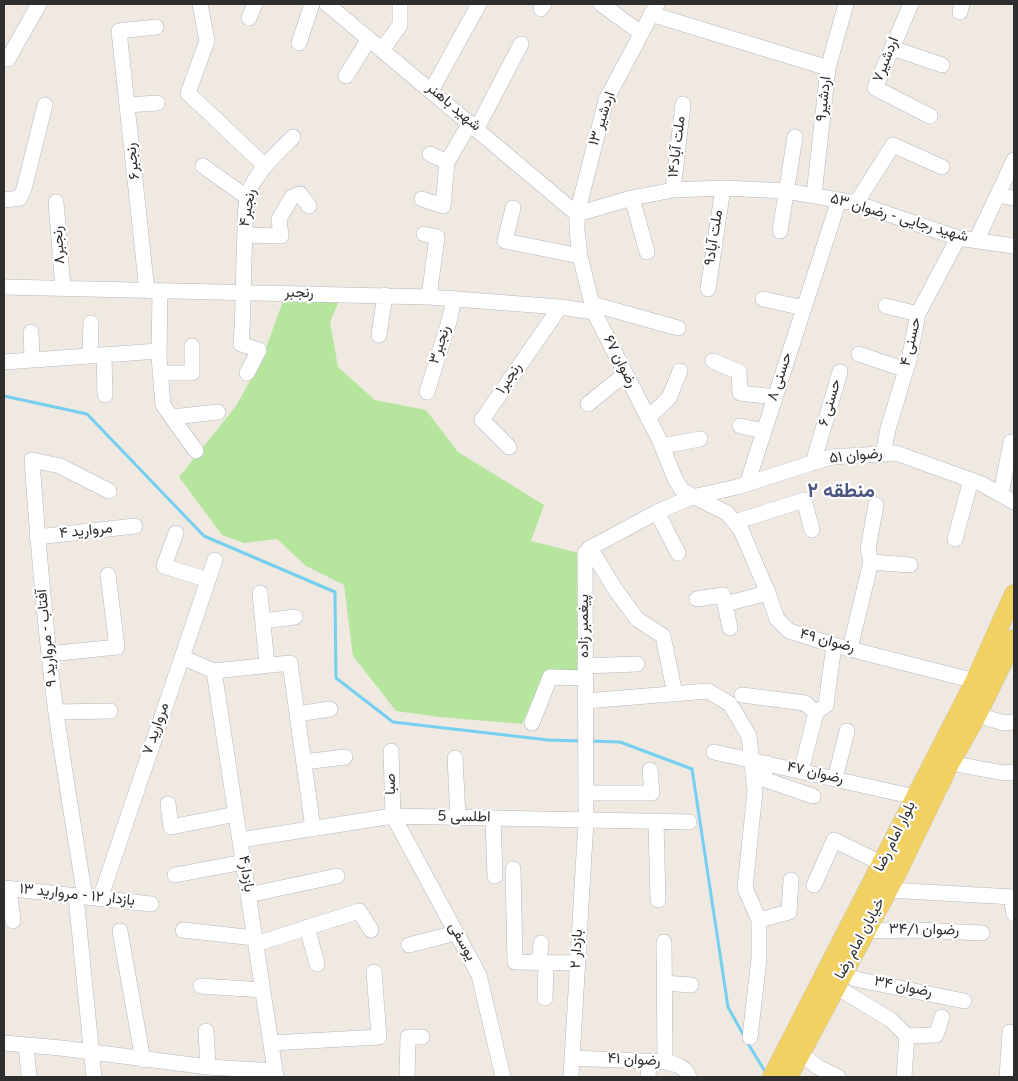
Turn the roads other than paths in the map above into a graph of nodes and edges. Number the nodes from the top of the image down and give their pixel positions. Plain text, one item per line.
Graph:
1 (39, 4) edge
2 (200, 4) edge
3 (255, 4) edge
4 (312, 4) edge
5 (326, 4) edge
6 (400, 4) edge
7 (479, 4) edge
8 (601, 4) edge
9 (846, 4) edge
10 (911, 4) edge
11 (654, 9) edge
12 (249, 18) dead end
13 (156, 27) dead end
14 (641, 33) junction
15 (369, 39) junction
16 (299, 43) dead end
17 (521, 44) dead end
18 (892, 48) junction
19 (382, 50) junction
20 (8, 60) dead end
21 (942, 65) dead end
22 (828, 68) junction
23 (346, 76) dead end
24 (432, 91) junction
25 (157, 103) dead end
26 (683, 104) dead end
27 (128, 105) junction
28 (45, 106) dead end
29 (930, 116) dead end
30 (474, 126) junction
31 (795, 136) dead end
32 (293, 137) dead end
33 (430, 154) dead end
34 (1014, 160) edge
35 (447, 162) junction
36 (264, 165) junction
37 (204, 166) dead end
38 (942, 167) dead end
39 (723, 188) junction
40 (673, 190) junction
41 (786, 191) junction
42 (998, 194) junction
43 (814, 195) junction
44 (248, 198) junction
45 (632, 198) junction
46 (1014, 198) edge
47 (422, 199) dead end
48 (4, 200) edge
49 (839, 200) junction
50 (56, 202) dead end
51 (856, 204) junction
52 (309, 206) dead end
53 (513, 208) dead end
54 (577, 214) junction
55 (780, 231) dead end
56 (424, 234) dead end
57 (245, 235) junction
58 (958, 238) junction
59 (976, 241) junction
60 (1014, 246) edge
61 (647, 252) dead end
62 (580, 256) junction
63 (4, 287) edge
64 (63, 288) junction
65 (708, 289) dead end
66 (154, 291) junction
67 (242, 293) junction
68 (385, 295) junction
69 (429, 297) junction
70 (454, 298) junction
71 (763, 299) dead end
72 (886, 306) dead end
73 (560, 307) junction
74 (593, 308) junction
75 (804, 308) junction
76 (918, 314) junction
77 (91, 323) dead end
78 (678, 328) dead end
79 (31, 332) dead end
80 (379, 335) dead end
81 (192, 346) dead end
82 (159, 351) junction
83 (859, 354) dead end
84 (97, 356) junction
85 (32, 360) junction
86 (713, 361) dead end
87 (4, 362) edge
88 (906, 370) junction
89 (680, 372) dead end
90 (840, 372) dead end
91 (160, 373) junction
92 (247, 373) dead end
93 (625, 374) junction
94 (427, 392) dead end
95 (105, 395) dead end
96 (775, 397) junction
97 (588, 404) dead end
98 (218, 412) dead end
99 (172, 417) junction
100 (648, 418) junction
101 (740, 426) dead end
102 (764, 431) junction
103 (700, 439) dead end
104 (1011, 442) dead end
105 (662, 446) junction
106 (509, 447) dead end
107 (196, 451) dead end
108 (883, 454) junction
109 (813, 463) junction
110 (971, 480) junction
111 (747, 484) junction
112 (109, 490) dead end
113 (1001, 494) junction
114 (692, 497) junction
115 (1014, 502) edge
116 (876, 505) dead end
117 (657, 512) junction
118 (735, 522) junction
119 (135, 526) dead end
120 (812, 530) dead end
121 (176, 533) dead end
122 (37, 537) junction
123 (955, 539) dead end
124 (590, 548) junction
125 (678, 553) dead end
126 (215, 560) dead end
127 (871, 562) junction
128 (910, 565) dead end
129 (108, 575) dead end
130 (208, 580) junction
131 (260, 592) dead end
132 (768, 593) junction
133 (1014, 594) edge
134 (697, 598) dead end
135 (725, 604) junction
136 (295, 617) dead end
137 (263, 621) junction
138 (730, 628) dead end
139 (1014, 639) edge
140 (834, 644) junction
141 (850, 648) junction
142 (49, 654) junction
143 (182, 657) junction
144 (637, 664) dead end
145 (267, 665) junction
146 (214, 671) junction
147 (585, 672) junction
148 (975, 681) junction
149 (675, 694) junction
150 (742, 695) dead end
151 (585, 701) junction
152 (330, 709) dead end
153 (110, 711) dead end
154 (56, 712) junction
155 (816, 713) junction
156 (297, 714) junction
157 (977, 714) junction
158 (1014, 722) edge
159 (532, 723) dead end
160 (847, 731) dead end
161 (391, 751) dead end
162 (714, 752) dead end
163 (345, 757) dead end
164 (455, 758) dead end
165 (304, 762) junction
166 (759, 762) junction
167 (950, 763) junction
168 (650, 770) dead end
169 (802, 771) junction
170 (1014, 772) edge
171 (835, 779) junction
172 (586, 793) junction
173 (813, 796) dead end
174 (916, 797) junction
175 (168, 804) dead end
176 (236, 814) junction
177 (393, 816) junction
178 (458, 818) junction
179 (493, 818) junction
180 (586, 820) junction
181 (656, 822) junction
182 (689, 822) dead end
183 (313, 828) junction
184 (240, 840) junction
185 (244, 862) junction
186 (883, 864) junction
187 (513, 869) dead end
188 (175, 875) dead end
189 (336, 876) dead end
190 (495, 876) dead end
191 (791, 880) dead end
192 (814, 884) dead end
193 (6, 889) edge
194 (887, 890) junction
195 (248, 895) junction
196 (80, 897) junction
197 (1012, 897) edge
198 (100, 899) junction
199 (658, 900) dead end
200 (150, 904) dead end
201 (1014, 914) edge
202 (759, 920) junction
203 (13, 921) dead end
204 (307, 928) junction
205 (184, 930) dead end
206 (371, 930) dead end
207 (120, 931) dead end
208 (866, 931) junction
209 (456, 933) junction
210 (982, 933) dead end
211 (256, 941) junction
212 (664, 942) dead end
213 (541, 943) dead end
214 (410, 945) dead end
215 (542, 962) junction
216 (578, 963) junction
217 (317, 964) dead end
218 (374, 972) dead end
219 (839, 979) junction
220 (664, 983) junction
221 (691, 985) dead end
222 (201, 986) dead end
223 (263, 990) junction
224 (545, 998) dead end
225 (964, 1001) dead end
226 (942, 1017) dead end
227 (206, 1031) dead end
228 (1010, 1032) dead end
229 (907, 1036) junction
230 (415, 1037) dead end
231 (750, 1037) dead end
232 (4, 1043) edge
233 (271, 1043) junction
234 (26, 1045) junction
235 (91, 1052) junction
236 (800, 1052) junction
237 (572, 1058) junction
238 (143, 1060) junction
239 (649, 1061) junction
240 (665, 1062) junction
241 (208, 1067) junction
242 (182, 1071) edge
243 (276, 1074) edge
244 (778, 1076) edge
245 (30, 1077) edge
246 (94, 1077) edge
247 (407, 1077) edge
248 (503, 1077) edge
249 (571, 1077) edge
250 (648, 1077) edge
251 (689, 1077) edge
252 (838, 1077) edge
253 (904, 1077) edge
254 (1006, 1077) edge

1 - 20 street
2 - 36 street
3 - 12 street
4 - 16 street
5 - 15 street, شهید باهنر
6 - 19 street
7 - 24 street
8 - 14 street
9 - 22 street, اردشیر۹
10 - 18 street, اردشیر۷
11 - 14 street, اردشیر ۱۳
11 - 22 street
13 - 27 street, رنجبر۶
14 - 54 street, اردشیر ۱۳
15 - 19 street, شهید باهنر
15 - 23 street
17 - 30 street
18 - 21 street
18 - 29 street, اردشیر۷
19 - 24 street, شهید باهنر
22 - 43 street, اردشیر۹
24 - 30 street, شهید باهنر
25 - 27 street
26 - 40 street, ملت آباد۱۴
27 - 66 street, رنجبر۶
28 - 48 street
30 - 35 street
30 - 54 street, شهید باهنر
31 - 41 street
32 - 36 street, رنجبر۴
33 - 35 street
34 - 42 street
35 - 47 street
36 - 44 street, رنجبر۴
37 - 44 street
38 - 51 street
39 - 40 street, شهید رجایی - رضوان ۵۳
39 - 41 street, شهید رجایی - رضوان ۵۳
39 - 65 street, ملت آباد۹
40 - 45 street, شهید رجایی - رضوان ۵۳
41 - 43 street, شهید رجایی - رضوان ۵۳
41 - 55 street
42 - 46 street
42 - 59 street
43 - 49 street, شهید رجایی - رضوان ۵۳
44 - 57 street, رنجبر۴
45 - 54 street, شهید رجایی - رضوان ۵۳
45 - 61 street
49 - 51 street, شهید رجایی - رضوان ۵۳
49 - 75 street, حسنی ۸
50 - 64 street, رنجبر۸
51 - 58 street, شهید رجایی - رضوان ۵۳
52 - 57 street
53 - 62 street
54 - 62 street, رضوان ۶۷
56 - 69 street
57 - 67 street, رنجبر۴
58 - 59 street, شهید رجایی - رضوان ۵۳
58 - 76 street, حسنی ۴
59 - 60 street, شهید رجایی - رضوان ۵۳
62 - 74 street, رضوان ۶۷
63 - 64 street, رنجبر
64 - 66 street, رنجبر
66 - 67 street, رنجبر
66 - 82 street, رنجبر۶
67 - 68 street, رنجبر
67 - 92 street, رنجبر۴
68 - 69 street, رنجبر
68 - 80 street
69 - 70 street, رنجبر
70 - 73 street, رنجبر
70 - 94 street, رنجبر۳
71 - 75 street
72 - 76 street
73 - 74 street, رنجبر
73 - 106 street, رنجبر۱
74 - 78 street, رنجبر
74 - 93 street, رضوان ۶۷
75 - 96 street, حسنی ۸
76 - 88 street, حسنی ۴
77 - 84 street
79 - 85 street
81 - 91 street
82 - 84 street
82 - 91 street, رنجبر۶
83 - 88 street
84 - 85 street
84 - 95 street
85 - 87 street
86 - 96 street
88 - 108 street, حسنی ۴
89 - 100 street
90 - 109 street, حسنی ۶
91 - 99 street, رنجبر۶
93 - 97 street
93 - 100 street, رضوان ۶۷
96 - 102 street, حسنی ۸
98 - 99 street
99 - 107 street, رنجبر۶
100 - 105 street, رضوان ۶۷
101 - 102 street
102 - 111 street, حسنی ۸
103 - 105 street
104 - 113 street
105 - 114 street, رضوان ۶۷
108 - 109 street, رضوان ۵۱
108 - 110 street, رضوان ۵۱
109 - 111 street, رضوان ۵۱
110 - 113 street, رضوان ۵۱
110 - 123 street
111 - 114 street, رضوان ۵۱
112 - 122 street, آفتاب - مروارید ۹
113 - 115 street, رضوان ۵۱
114 - 117 street
114 - 118 street, رضوان ۴۹
116 - 127 street
117 - 124 street
117 - 125 street
118 - 120 street
118 - 132 street, رضوان ۴۹
119 - 122 street, مروارید ۴
121 - 130 street
122 - 142 street, آفتاب - مروارید ۹
124 - 147 street, پیغمبر زاده
124 - 149 street
126 - 130 street, مروارید ۷
127 - 128 street
127 - 141 street
129 - 142 street
130 - 143 street, مروارید ۷
131 - 137 street
132 - 135 street
132 - 140 street, رضوان ۴۹
133 - 148 main road, بلوار امام رضا
134 - 135 street
135 - 138 street
136 - 137 street
137 - 145 street
139 - 157 main road, خیابان امام رضا
140 - 141 street, رضوان ۴۹
140 - 155 street
141 - 148 street, رضوان ۴۹
142 - 154 street, آفتاب - مروارید ۹
143 - 146 street
143 - 198 street, مروارید ۷
144 - 147 street
145 - 146 street
145 - 156 street
146 - 176 street, بازدار۴
147 - 151 street, پیغمبر زاده
147 - 159 street
148 - 174 main road, بلوار امام رضا
149 - 151 street
149 - 166 street
150 - 155 street
151 - 172 street, پیغمبر زاده
152 - 156 street
153 - 154 street
154 - 196 street, آفتاب - مروارید ۹
155 - 169 street
156 - 165 street
157 - 158 street
157 - 167 main road, خیابان امام رضا
160 - 171 street
161 - 177 street, صبا
162 - 166 street, رضوان ۴۷
163 - 165 street
164 - 178 street
165 - 183 street
166 - 169 street, رضوان ۴۷
166 - 173 street
166 - 202 street
167 - 170 street
167 - 194 main road, خیابان امام رضا
168 - 172 street
169 - 171 street, رضوان ۴۷
171 - 174 street, رضوان ۴۷
172 - 180 street, پیغمبر زاده
174 - 186 main road, بلوار امام رضا
175 - 176 street
176 - 184 street, بازدار۴
177 - 178 street, اطلسی 5
177 - 183 street, اطلسی 5
177 - 209 street, یوسفی
178 - 179 street, اطلسی 5
179 - 180 street, اطلسی 5
179 - 190 street
180 - 181 street, اطلسی 5
180 - 216 street, بازدار ۲
181 - 182 street, اطلسی 5
181 - 199 street
183 - 184 street, اطلسی 5
184 - 185 street, بازدار۴
185 - 188 street
185 - 195 street, بازدار۴
186 - 192 street
186 - 244 main road, بلوار امام رضا
187 - 215 street
189 - 195 street
191 - 202 street
193 - 196 street, بازدار ۱۲ - مروارید ۱۳
193 - 203 street
194 - 197 street
194 - 208 main road, خیابان امام رضا
195 - 211 street, بازدار۴
196 - 198 street, بازدار ۱۲ - مروارید ۱۳
196 - 235 street, آفتاب - مروارید ۹
197 - 201 street
198 - 200 street, بازدار ۱۲ - مروارید ۱۳
202 - 231 street
204 - 206 street
204 - 211 street
204 - 217 street
205 - 211 street
207 - 238 street
208 - 210 street, رضوان ۳۴/۱
208 - 219 main road, خیابان امام رضا
209 - 214 street
209 - 248 street, یوسفی
211 - 223 street, بازدار۴
212 - 220 street
213 - 215 street
215 - 216 street
215 - 224 street
216 - 237 street, بازدار ۲
218 - 233 street
219 - 225 street, رضوان ۳۴
219 - 229 street
219 - 236 main road, خیابان امام رضا
220 - 221 street
220 - 240 street
222 - 223 street
223 - 233 street, بازدار۴
226 - 229 street
227 - 241 street
228 - 254 street
229 - 253 street
230 - 247 street
232 - 234 street
233 - 243 street, بازدار۴
234 - 235 street
234 - 245 street
235 - 238 street
235 - 246 street, آفتاب - مروارید ۹
236 - 244 main road, خیابان امام رضا
236 - 252 street
237 - 239 street, رضوان ۴۱
237 - 249 street, بازدار ۲
238 - 242 street
239 - 240 street, رضوان ۴۱
239 - 250 street
240 - 251 street, رضوان ۴۱
241 - 242 street
241 - 243 street

